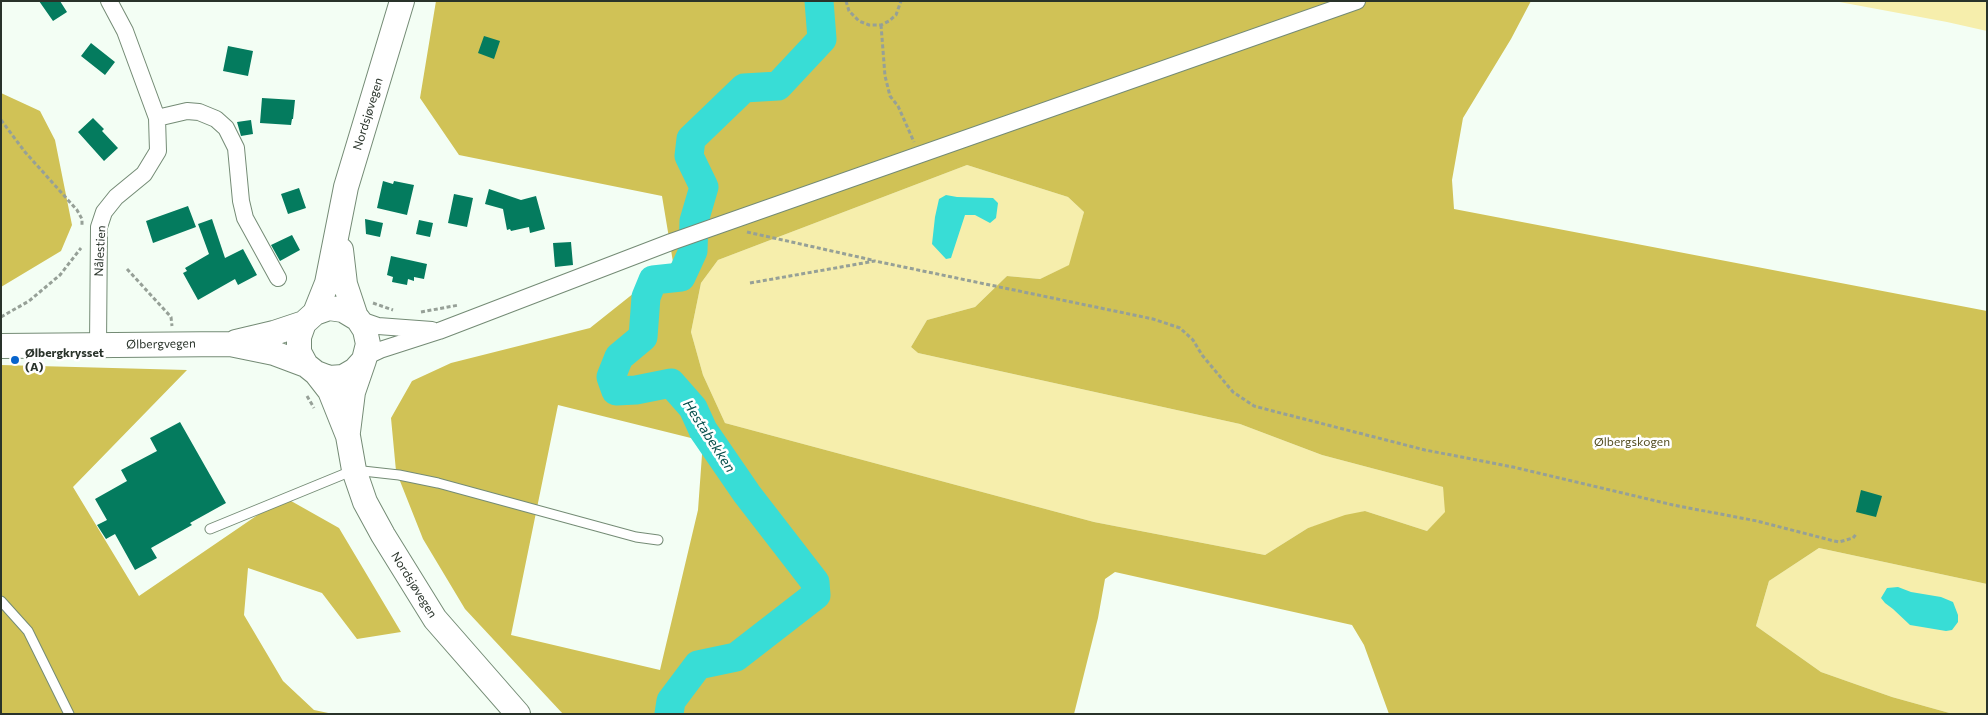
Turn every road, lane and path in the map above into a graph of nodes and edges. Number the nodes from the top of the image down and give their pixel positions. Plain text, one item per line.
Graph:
1 (109, 1) edge
2 (402, 1) edge
3 (846, 1) edge
4 (901, 1) edge
5 (1357, 1) edge
6 (881, 25) junction
7 (157, 118) junction
8 (1, 120) edge
9 (917, 151) junction
10 (723, 224) junction
11 (82, 229) dead end
12 (339, 229) junction
13 (82, 238) dead end
14 (81, 248) junction
15 (81, 257) dead end
16 (875, 261) junction
17 (126, 269) dead end
18 (278, 278) dead end
19 (750, 283) dead end
20 (461, 304) dead end
21 (361, 311) junction
22 (401, 312) dead end
23 (418, 313) dead end
24 (1, 317) edge
25 (310, 318) junction
26 (173, 329) dead end
27 (439, 331) junction
28 (230, 344) junction
29 (98, 345) junction
30 (1, 346) edge
31 (364, 358) junction
32 (311, 369) junction
33 (348, 436) junction
34 (354, 470) junction
35 (210, 529) dead end
36 (1857, 533) dead end
37 (658, 540) dead end
38 (1, 602) edge
39 (69, 714) edge
40 (518, 714) edge

1 - 7 street, Nålestien
2 - 12 main road, Nordsjøvegen
3 - 6 path
4 - 6 path
5 - 9 street
6 - 9 path
7 - 18 street
7 - 29 street, Nålestien
8 - 11 path
9 - 10 street
10 - 16 path
10 - 27 street
12 - 21 main road, Nordsjøvegen
12 - 25 main road, Nordsjøvegen
13 - 14 path
14 - 15 path
14 - 24 path
16 - 19 path
16 - 36 path
17 - 26 path
20 - 23 path
21 - 22 path
21 - 25 main road
21 - 27 street
21 - 31 main road
25 - 28 main road, Ølbergvegen
25 - 32 main road
27 - 31 street
28 - 29 main road, Ølbergvegen
28 - 32 main road, Ølbergvegen
29 - 30 main road, Ølbergvegen
31 - 32 main road
31 - 33 main road, Nordsjøvegen
32 - 33 main road, Nordsjøvegen
33 - 34 main road, Nordsjøvegen
34 - 35 lane
34 - 37 lane
34 - 40 main road, Nordsjøvegen
38 - 39 lane

